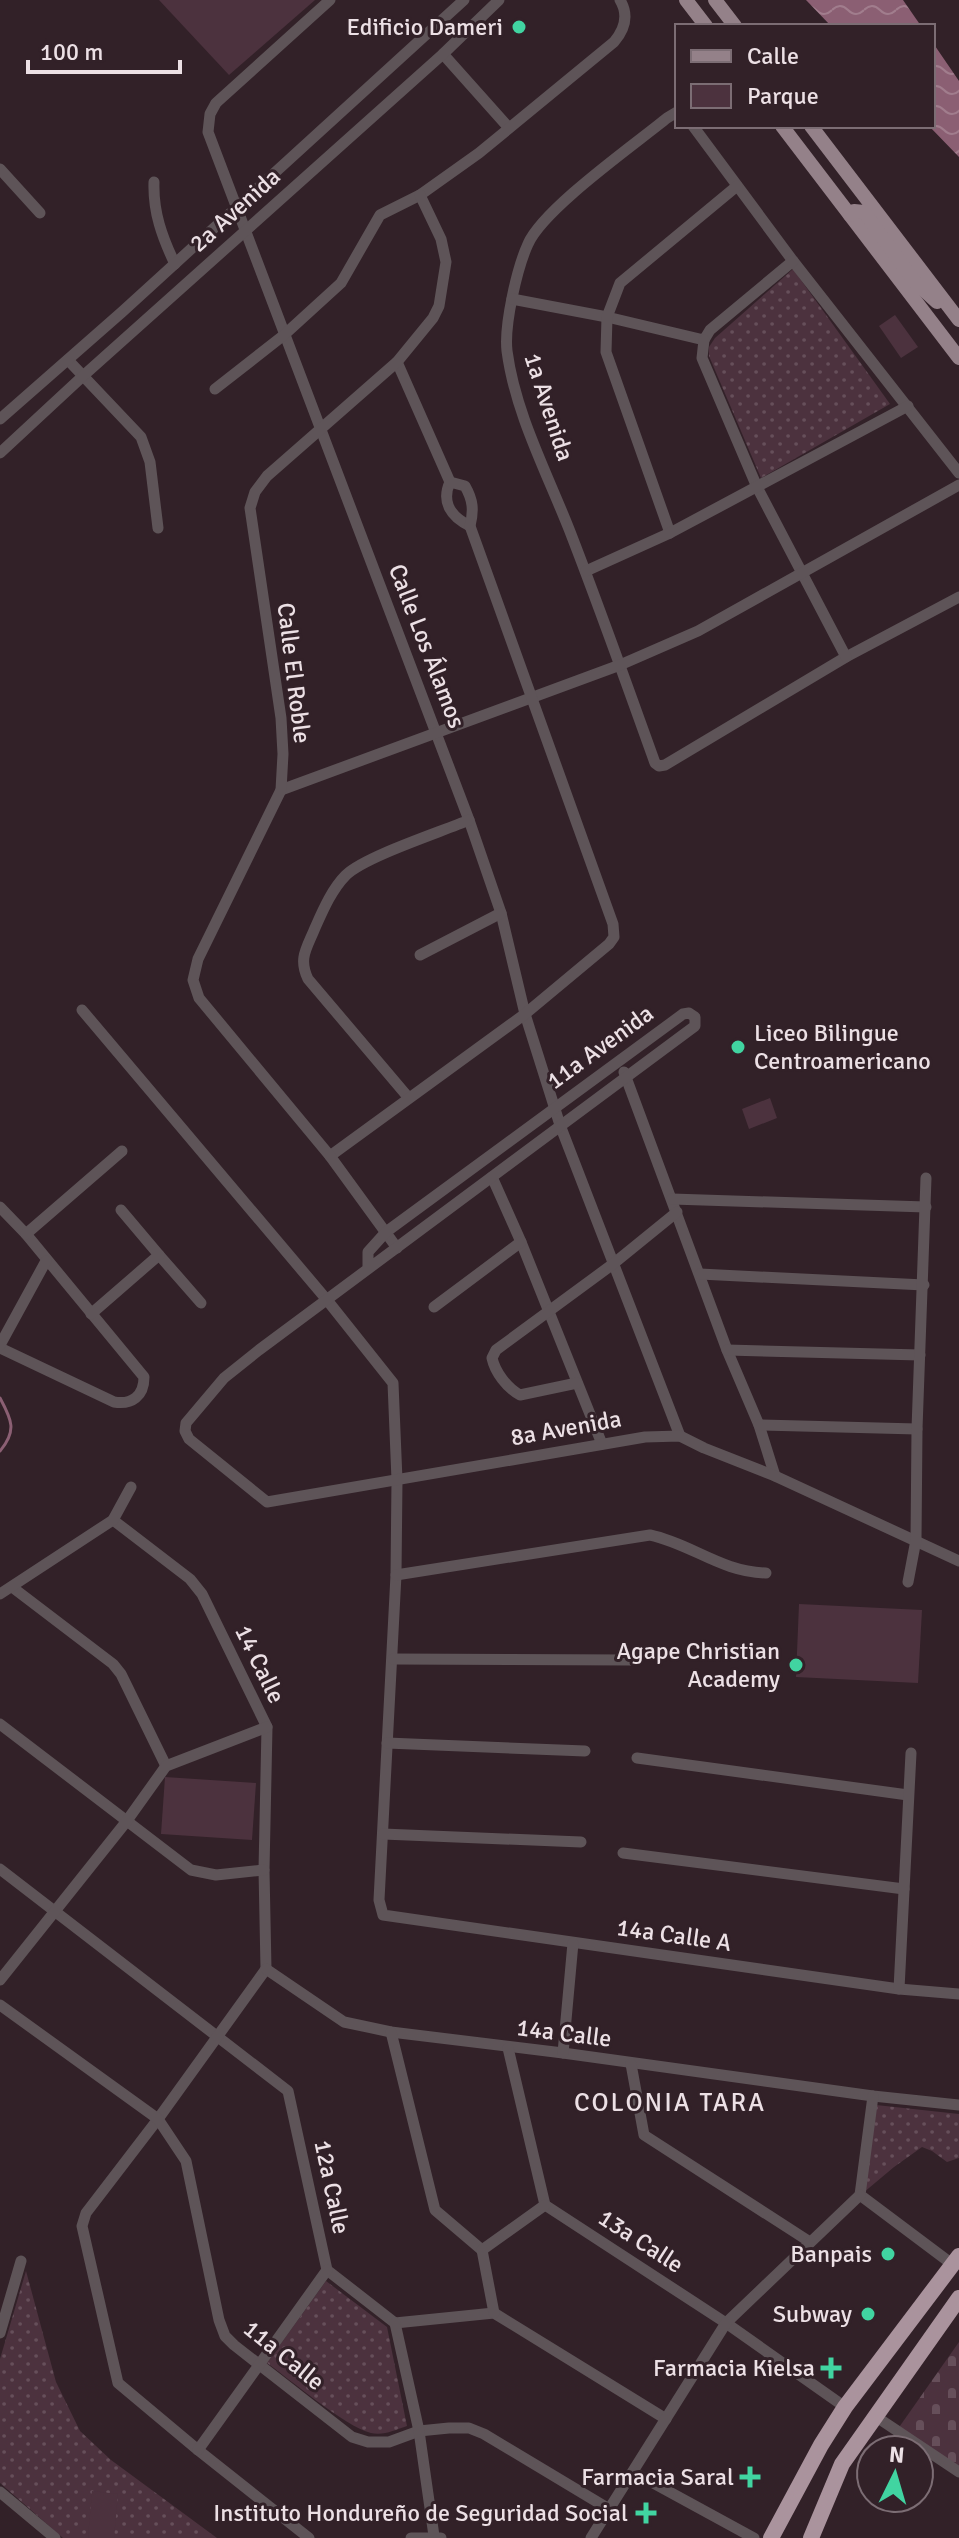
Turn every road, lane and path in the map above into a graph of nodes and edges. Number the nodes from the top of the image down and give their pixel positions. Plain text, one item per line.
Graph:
1 (330, 0) edge
2 (464, 0) edge
3 (499, 0) edge
4 (620, 0) edge
5 (686, 0) edge
6 (715, 0) edge
7 (704, 24) edge
8 (733, 24) edge
9 (443, 54) junction
10 (675, 114) edge
11 (509, 128) junction
12 (694, 128) edge
13 (784, 128) edge
14 (813, 128) edge
15 (0, 169) edge
16 (154, 182) dead end
17 (737, 186) junction
18 (420, 195) junction
19 (237, 208) junction
20 (40, 213) dead end
21 (850, 215) junction
22 (245, 230) junction
23 (793, 261) junction
24 (175, 264) junction
25 (512, 299) junction
26 (122, 312) junction
27 (607, 317) junction
28 (956, 317) edge
29 (136, 329) junction
30 (284, 335) junction
31 (704, 340) junction
32 (959, 358) edge
33 (68, 360) junction
34 (397, 362) junction
35 (83, 376) junction
36 (215, 389) dead end
37 (908, 406) junction
38 (0, 419) edge
39 (320, 429) junction
40 (0, 453) edge
41 (959, 473) edge
42 (450, 482) junction
43 (959, 485) edge
44 (757, 487) junction
45 (470, 526) junction
46 (158, 528) dead end
47 (670, 533) junction
48 (586, 571) junction
49 (801, 574) junction
50 (959, 597) edge
51 (846, 657) junction
52 (620, 665) junction
53 (530, 696) junction
54 (436, 732) junction
55 (281, 790) junction
56 (469, 820) junction
57 (501, 913) junction
58 (420, 955) dead end
59 (82, 1010) dead end
60 (525, 1014) junction
61 (621, 1060) junction
62 (626, 1078) junction
63 (408, 1097) junction
64 (554, 1106) junction
65 (560, 1125) junction
66 (122, 1151) dead end
67 (330, 1156) junction
68 (492, 1177) junction
69 (926, 1178) dead end
70 (672, 1199) junction
71 (0, 1207) edge
72 (926, 1207) junction
73 (121, 1210) dead end
74 (677, 1212) junction
75 (386, 1232) junction
76 (26, 1234) junction
77 (521, 1242) junction
78 (397, 1248) junction
79 (159, 1255) junction
80 (46, 1261) junction
81 (613, 1264) junction
82 (368, 1268) junction
83 (700, 1274) junction
84 (924, 1285) junction
85 (327, 1300) junction
86 (201, 1303) dead end
87 (434, 1307) dead end
88 (549, 1311) junction
89 (91, 1314) junction
90 (0, 1346) edge
91 (727, 1350) junction
92 (920, 1355) junction
93 (577, 1383) junction
94 (759, 1425) junction
95 (917, 1429) junction
96 (185, 1431) joint
97 (680, 1436) junction
98 (602, 1444) junction
99 (775, 1476) junction
100 (397, 1480) junction
101 (131, 1487) dead end
102 (113, 1520) junction
103 (916, 1540) junction
104 (959, 1561) edge
105 (766, 1573) dead end
106 (396, 1575) junction
107 (908, 1582) dead end
108 (12, 1587) junction
109 (0, 1594) edge
110 (393, 1659) junction
111 (631, 1660) dead end
112 (0, 1724) edge
113 (267, 1727) junction
114 (387, 1743) junction
115 (585, 1751) dead end
116 (911, 1753) dead end
117 (637, 1758) dead end
118 (166, 1766) junction
119 (908, 1795) junction
120 (126, 1822) junction
121 (383, 1834) junction
122 (581, 1842) dead end
123 (623, 1853) dead end
124 (0, 1869) edge
125 (264, 1870) junction
126 (904, 1889) junction
127 (55, 1912) junction
128 (573, 1943) junction
129 (266, 1969) junction
130 (0, 1980) edge
131 (899, 1989) junction
132 (959, 1994) edge
133 (0, 2005) edge
134 (391, 2032) junction
135 (217, 2037) junction
136 (508, 2048) junction
137 (563, 2053) junction
138 (631, 2064) junction
139 (873, 2096) junction
140 (959, 2105) edge
141 (158, 2119) junction
142 (860, 2195) junction
143 (545, 2205) junction
144 (810, 2242) junction
145 (482, 2250) junction
146 (957, 2260) edge
147 (21, 2261) dead end
148 (327, 2270) junction
149 (959, 2298) edge
150 (494, 2313) junction
151 (395, 2323) junction
152 (726, 2323) junction
153 (0, 2333) edge
154 (257, 2364) junction
155 (845, 2407) junction
156 (875, 2416) junction
157 (666, 2419) junction
158 (419, 2431) junction
159 (198, 2450) junction
160 (842, 2464) junction
161 (633, 2472) junction
162 (959, 2472) edge
163 (0, 2492) edge
164 (609, 2509) junction
165 (438, 2537) edge
166 (55, 2538) edge
167 (309, 2538) edge
168 (411, 2538) edge
169 (591, 2538) edge
170 (754, 2538) edge
171 (774, 2538) edge
172 (803, 2538) edge
173 (811, 2538) edge

1 - 19 street, Calle Los Álamos
2 - 19 street, 2a Avenida
3 - 9 street, 2a Avenida
4 - 11 street
5 - 7 main road
6 - 8 main road
9 - 11 street
9 - 22 street, 2a Avenida
10 - 25 street, 1a Avenida
11 - 18 street
12 - 17 street
13 - 21 main road
14 - 28 main road
15 - 20 street
16 - 24 street
17 - 23 street
17 - 27 street
18 - 30 street
18 - 34 street, Calle El Roble
19 - 22 street, Calle Los Álamos
19 - 24 street, 2a Avenida
21 - 28 main road
21 - 32 main road
22 - 29 street, 2a Avenida
22 - 30 street, Calle Los Álamos
23 - 31 street
23 - 37 street
24 - 26 street, 2a Avenida
25 - 27 street
25 - 48 street, 1a Avenida
26 - 29 street
26 - 33 street, 2a Avenida
27 - 31 street
27 - 47 street
29 - 35 street, 2a Avenida
30 - 36 street
30 - 39 street, Calle Los Álamos
31 - 44 street
33 - 35 street
33 - 38 street, 2a Avenida
34 - 39 street, Calle El Roble
34 - 42 street
35 - 40 street, 2a Avenida
35 - 46 street
37 - 41 street
37 - 44 street
39 - 54 street, Calle Los Álamos
39 - 55 street, Calle El Roble
42 - 45 street
42 - 45 street
43 - 49 street
44 - 47 street
44 - 49 street
45 - 53 street
47 - 48 street
48 - 52 street, 1a Avenida
49 - 51 street
49 - 52 street
50 - 51 street
51 - 52 street, 1a Avenida
52 - 53 street
53 - 54 street
53 - 60 street
54 - 55 street
54 - 56 street, Calle Los Álamos
55 - 67 street, Calle El Roble
56 - 57 street, Calle Los Álamos
56 - 63 street
57 - 58 street
57 - 60 street, Calle Los Álamos
59 - 85 street
60 - 63 street
60 - 64 street, Calle Los Álamos
61 - 62 street
61 - 62 street, 11a Avenida
61 - 64 street, 11a Avenida
62 - 65 street, 11a Avenida
62 - 70 street
63 - 67 street
64 - 65 street, Calle Los Álamos
64 - 75 street, 11a Avenida
65 - 68 street, 11a Avenida
65 - 81 street, Calle Los Álamos
66 - 76 street
67 - 75 street, Calle El Roble
68 - 77 street
68 - 78 street, 11a Avenida
69 - 72 street
70 - 72 street
70 - 74 street
71 - 76 street
72 - 84 street
73 - 79 street
74 - 81 street
74 - 83 street
75 - 78 street, Calle El Roble
75 - 82 street, 11a Avenida
76 - 80 street
77 - 87 street
77 - 88 street
78 - 82 street, 11a Avenida
79 - 86 street
79 - 89 street
80 - 89 street
80 - 90 street
81 - 88 street
81 - 97 street, Calle Los Álamos
82 - 85 street, 11a Avenida
83 - 84 street
83 - 91 street
84 - 92 street
85 - 96 street, 11a Avenida
85 - 100 street
88 - 93 street
88 - 93 street
89 - 90 street
91 - 92 street
91 - 94 street
92 - 95 street
93 - 98 street
94 - 95 street
94 - 99 street
95 - 103 street
96 - 100 street, 8a Avenida
97 - 98 street, 8a Avenida
97 - 99 street, 8a Avenida
98 - 100 street, 8a Avenida
99 - 103 street, 8a Avenida
100 - 106 street
101 - 102 street
102 - 108 street
102 - 113 street, 14 Calle
103 - 104 street, 8a Avenida
103 - 107 street
105 - 106 street
106 - 110 street
108 - 109 street
108 - 118 street
110 - 111 street
110 - 114 street
112 - 120 street
113 - 118 street
113 - 125 street, 14 Calle
114 - 115 street
114 - 121 street
116 - 119 street
117 - 119 street
118 - 120 street
119 - 126 street
120 - 125 street
120 - 127 street
121 - 122 street
121 - 128 street, 14a Calle A
123 - 126 street
124 - 127 street, 12a Calle
125 - 129 street, 14 Calle
126 - 131 street
127 - 130 street
127 - 135 street, 12a Calle
128 - 131 street, 14a Calle A
128 - 137 street
129 - 134 street, 14a Calle
129 - 135 street
131 - 132 street, 14a Calle A
133 - 141 street, 11a Calle
134 - 136 street, 14a Calle
134 - 145 street
135 - 141 street
135 - 148 street, 12a Calle
136 - 137 street, 14a Calle
136 - 143 street
137 - 138 street, 14a Calle
138 - 139 street, 14a Calle
138 - 144 street
139 - 140 street, 14a Calle
139 - 142 street
141 - 154 street, 11a Calle
141 - 159 street
142 - 144 street
142 - 146 street
143 - 145 street
143 - 152 street, 13a Calle
144 - 152 street
145 - 150 street
146 - 155 highway
146 - 171 highway
147 - 153 street
148 - 151 street, 12a Calle
148 - 154 street
149 - 156 highway
150 - 151 street
150 - 157 street
151 - 158 street
152 - 155 street, 13a Calle
152 - 157 street
154 - 158 street, 11a Calle
154 - 159 street
155 - 171 highway
156 - 160 highway
156 - 162 street
157 - 161 street
158 - 164 street, 11a Calle
158 - 165 street
159 - 167 street
160 - 172 highway
160 - 173 highway
161 - 164 street
161 - 170 street
163 - 166 street
164 - 169 street
165 - 168 street

